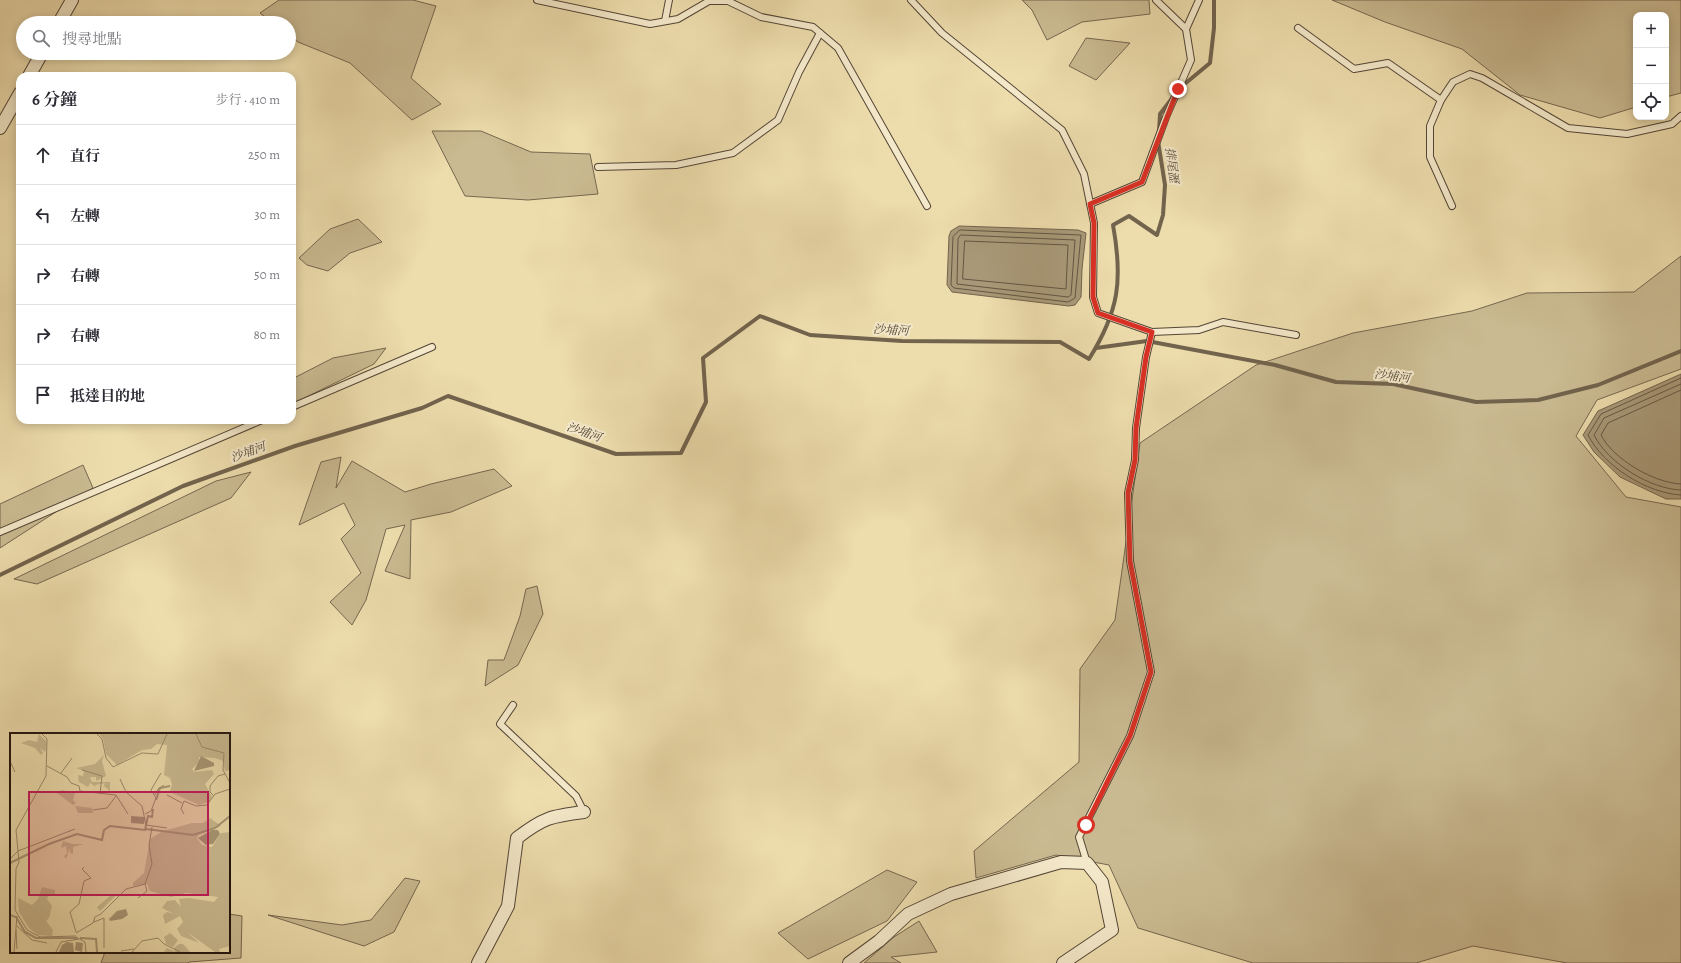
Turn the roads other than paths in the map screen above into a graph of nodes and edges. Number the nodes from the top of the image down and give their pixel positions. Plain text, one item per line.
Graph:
1 (72, 0) edge
2 (537, 0) edge
3 (669, 0) edge
4 (911, 0) edge
5 (1156, 0) edge
6 (1199, 0) edge
7 (63, 16) edge
8 (665, 21) junction
9 (1298, 28) dead end
10 (1186, 29) junction
11 (820, 33) junction
12 (38, 60) edge
13 (31, 72) edge
14 (16, 100) edge
15 (1440, 100) junction
16 (1681, 116) edge
17 (0, 128) edge
18 (598, 167) dead end
19 (1090, 204) junction
20 (927, 206) dead end
21 (1452, 206) dead end
22 (1152, 332) junction
23 (1296, 335) dead end
24 (432, 347) dead end
25 (296, 405) edge
26 (253, 424) edge
27 (0, 532) edge
28 (513, 705) dead end
29 (584, 812) joint
30 (1087, 863) junction
31 (478, 963) edge
32 (849, 963) edge
33 (1063, 963) edge

1 - 7 street
2 - 8 lane
3 - 8 lane
4 - 19 lane
5 - 10 lane
6 - 10 lane
8 - 11 lane
9 - 15 lane
10 - 19 lane
11 - 18 lane
11 - 20 lane
12 - 13 street
14 - 17 street
15 - 16 lane
15 - 21 lane
19 - 22 lane
22 - 23 lane
22 - 30 lane
24 - 25 lane
26 - 27 lane
28 - 29 lane
29 - 31 street
30 - 32 street
30 - 33 street

